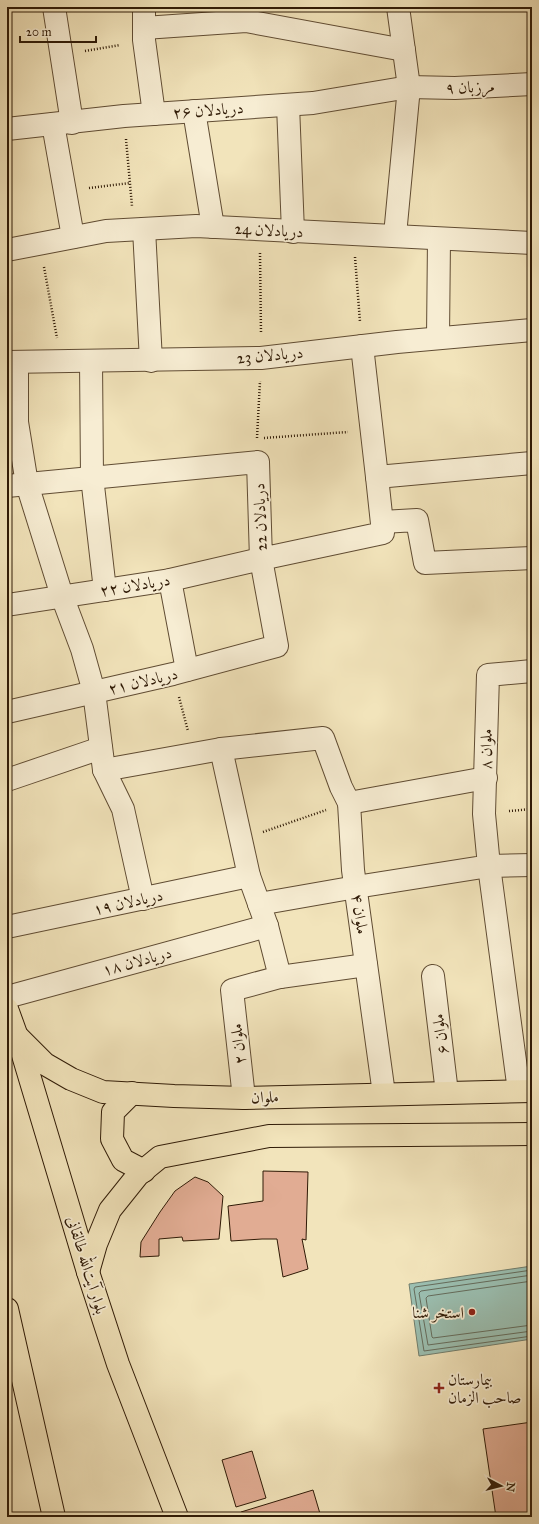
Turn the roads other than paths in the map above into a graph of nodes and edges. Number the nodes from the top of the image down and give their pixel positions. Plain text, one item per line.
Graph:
1 (54, 7) edge
2 (398, 7) edge
3 (246, 14) edge
4 (144, 25) edge
5 (404, 50) junction
6 (532, 84) edge
7 (409, 87) junction
8 (288, 104) junction
9 (194, 111) junction
10 (154, 114) junction
11 (63, 123) junction
12 (7, 129) edge
13 (212, 227) junction
14 (139, 229) junction
15 (293, 232) junction
16 (395, 235) junction
17 (74, 237) junction
18 (439, 239) junction
19 (532, 243) edge
20 (7, 250) edge
21 (532, 330) edge
22 (438, 338) junction
23 (362, 346) junction
24 (152, 360) junction
25 (90, 361) junction
26 (12, 362) edge
27 (532, 463) edge
28 (92, 477) junction
29 (377, 477) junction
30 (17, 485) edge
31 (382, 522) junction
32 (532, 558) edge
33 (261, 559) junction
34 (170, 580) junction
35 (106, 590) junction
36 (62, 596) junction
37 (7, 605) edge
38 (532, 671) edge
39 (180, 672) junction
40 (94, 692) junction
41 (7, 712) edge
42 (101, 748) junction
43 (222, 750) junction
44 (104, 770) junction
45 (486, 778) junction
46 (7, 780) edge
47 (349, 803) junction
48 (532, 865) edge
49 (489, 866) junction
50 (249, 876) junction
51 (356, 887) junction
52 (143, 899) junction
53 (259, 904) junction
54 (267, 926) junction
55 (7, 927) edge
56 (366, 965) junction
57 (433, 976) dead end
58 (280, 977) junction
59 (7, 997) edge
60 (7, 1009) edge
61 (16, 1035) junction
62 (525, 1091) edge
63 (132, 1093) junction
64 (447, 1093) junction
65 (384, 1094) junction
66 (244, 1098) junction
67 (532, 1134) edge
68 (144, 1170) junction
69 (88, 1272) junction
70 (7, 1309) edge
71 (54, 1517) edge
72 (177, 1517) edge

1 - 11 street
2 - 5 street
3 - 4 street
3 - 5 street
4 - 10 street
5 - 7 street
6 - 7 street, مرزبان ۹
7 - 8 street, دریادلان ۲۶
7 - 16 street
8 - 9 street, دریادلان ۲۶
8 - 15 street
9 - 10 street, دریادلان ۲۶
9 - 13 street
10 - 11 street, دریادلان ۲۶
11 - 12 street, دریادلان ۲۶
11 - 17 street
13 - 14 street, دریادلان 24
13 - 15 street, دریادلان 24
14 - 17 street, دریادلان 24
14 - 24 street
15 - 16 street, دریادلان 24
16 - 18 street, دریادلان 24
17 - 20 street, دریادلان 24
18 - 19 street, دریادلان 24
18 - 22 street
21 - 22 street, دریادلان 23
22 - 23 street, دریادلان 23
23 - 24 street, دریادلان 23
23 - 29 street
24 - 25 street, دریادلان 23
25 - 26 street, دریادلان 23
25 - 28 street
26 - 30 street
27 - 29 street
28 - 30 street, دریادلان 22
28 - 33 street, دریادلان 22
28 - 35 street
29 - 31 street
30 - 36 street
31 - 32 street
31 - 33 street, دریادلان 22
33 - 34 street, دریادلان ۲۲
33 - 39 street, دریادلان ۲۱
34 - 35 street, دریادلان ۲۲
34 - 39 street
35 - 36 street, دریادلان ۲۲
36 - 37 street, دریادلان ۲۲
36 - 40 street
38 - 45 street, ملوان ۸
39 - 40 street, دریادلان ۲۱
40 - 41 street, دریادلان ۲۱
40 - 42 street
42 - 44 street
42 - 46 street
43 - 44 street
43 - 47 street, ملوان ۴
43 - 50 street
44 - 52 street
45 - 47 street
45 - 49 street, ملوان ۸
47 - 51 street, ملوان ۴
48 - 49 street
49 - 51 street
49 - 62 street, ملوان ۸
50 - 52 street, دریادلان ۱۹
50 - 53 street
51 - 53 street
51 - 56 street, ملوان ۴
52 - 55 street, دریادلان ۱۹
53 - 54 street
54 - 58 street
54 - 59 street, دریادلان ۱۸
56 - 58 street
56 - 65 street, ملوان ۴
57 - 64 street, ملوان ۶
58 - 66 street, ملوان ۲
60 - 61 main road, بلوار آیت‌الله طالقانی
61 - 63 main road, ملوان
61 - 69 main road, بلوار آیت‌الله طالقانی
62 - 64 main road, ملوان
63 - 66 main road, ملوان
63 - 68 main road
64 - 65 main road, ملوان
65 - 66 main road, ملوان
67 - 68 main road
68 - 69 main road
69 - 72 main road, بلوار آیت‌الله طالقانی
70 - 71 main road

